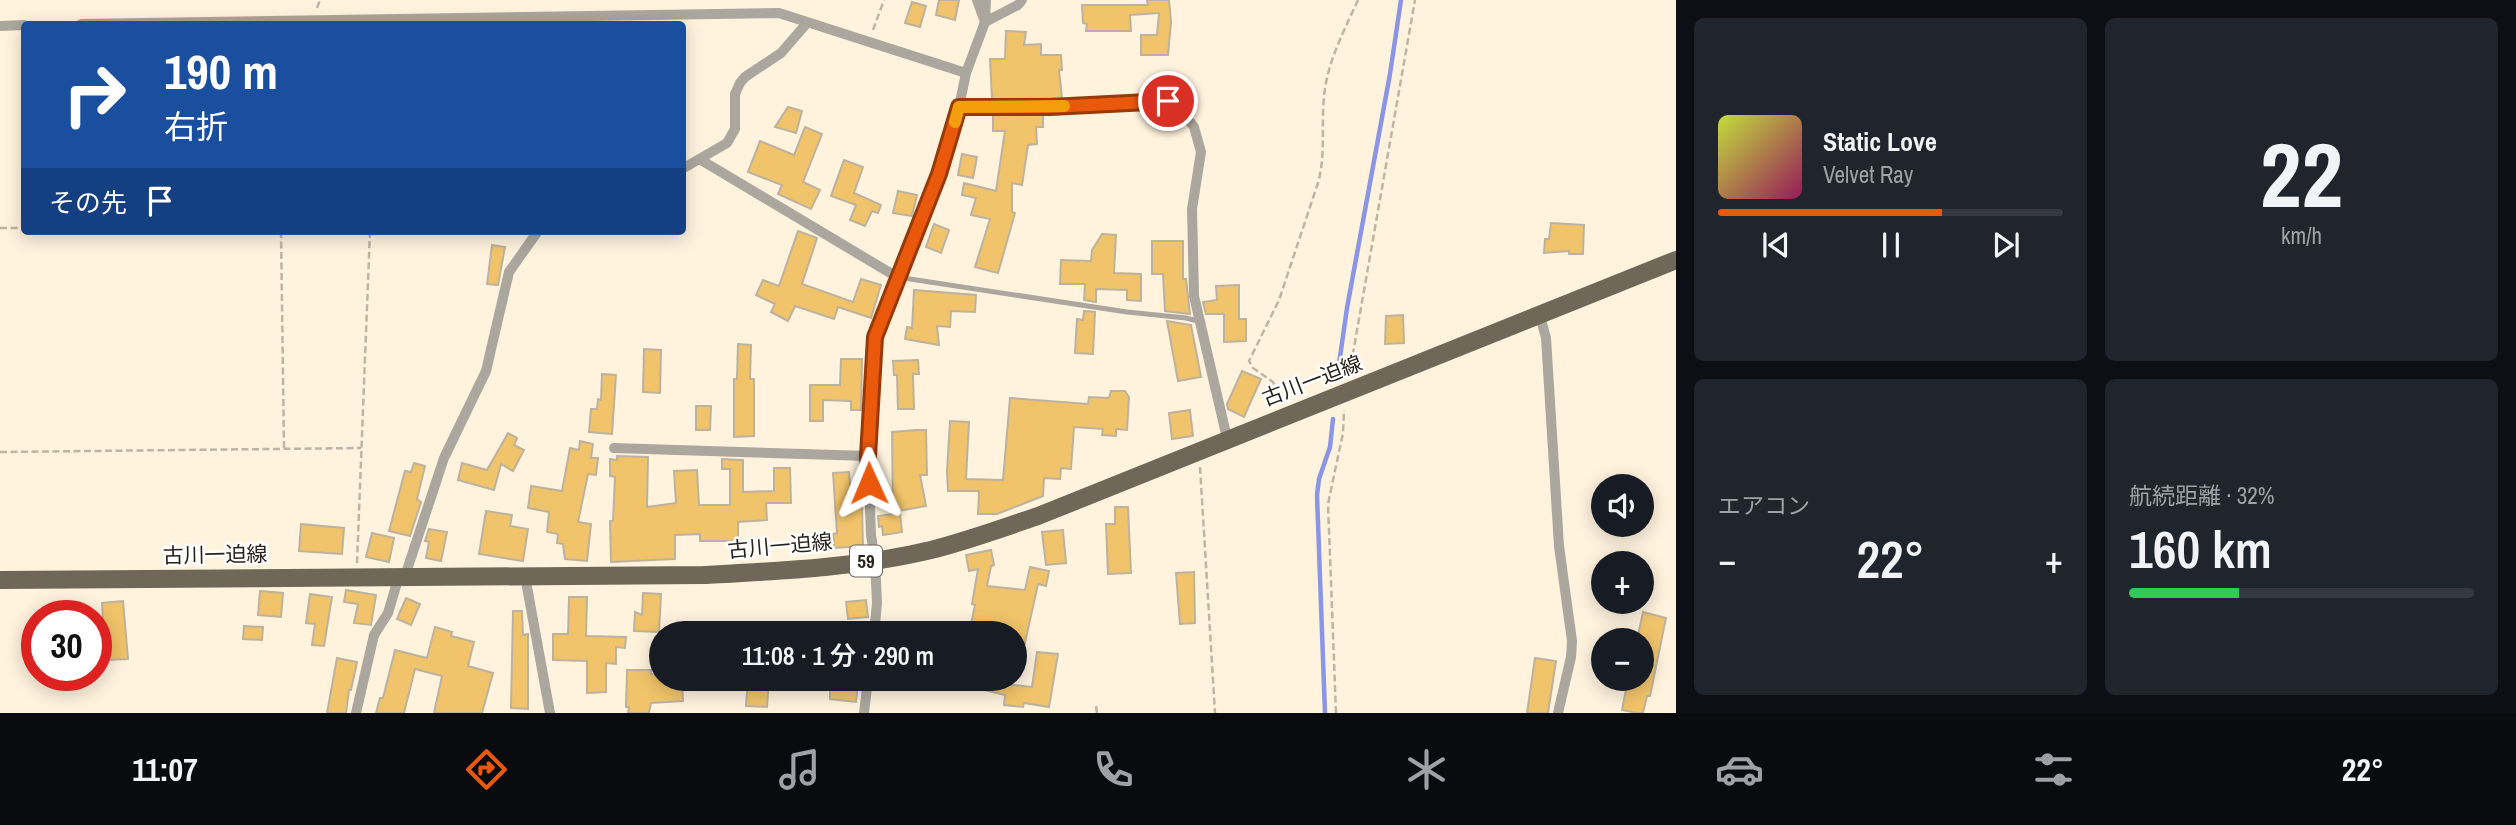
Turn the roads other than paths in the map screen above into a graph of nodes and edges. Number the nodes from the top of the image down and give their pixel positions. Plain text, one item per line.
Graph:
1 (977, 0) edge
2 (986, 0) edge
3 (1022, 0) edge
4 (582, 21) edge
5 (985, 22) junction
6 (807, 23) junction
7 (21, 25) edge
8 (0, 26) edge
9 (966, 73) junction
10 (959, 107) junction
11 (701, 160) junction
12 (686, 167) edge
13 (535, 235) edge
14 (1676, 260) edge
15 (897, 277) junction
16 (1540, 316) junction
17 (1200, 322) junction
18 (1227, 438) junction
19 (614, 448) dead end
20 (868, 456) junction
21 (875, 560) junction
22 (402, 576) junction
23 (525, 576) junction
24 (0, 580) edge
25 (875, 621) edge
26 (867, 691) edge
27 (356, 713) edge
28 (550, 713) edge
29 (864, 713) edge
30 (1558, 713) edge

1 - 5 street
2 - 5 street
3 - 5 street
4 - 6 street
5 - 9 street
6 - 9 street
6 - 11 street
7 - 8 street
9 - 10 street
10 - 15 street
10 - 17 street
11 - 12 street
11 - 15 street
13 - 22 street
14 - 16 main road, 古川一迫線 / 59
15 - 17 lane
15 - 20 street
16 - 18 main road, 古川一迫線 / 59
16 - 30 street
17 - 18 street
18 - 21 main road, 古川一迫線 / 59
19 - 20 street
20 - 21 street
21 - 23 main road, 古川一迫線 / 59
21 - 25 street
22 - 23 main road, 古川一迫線 / 59
22 - 24 main road, 古川一迫線 / 59
22 - 27 street
23 - 28 street
26 - 29 street

